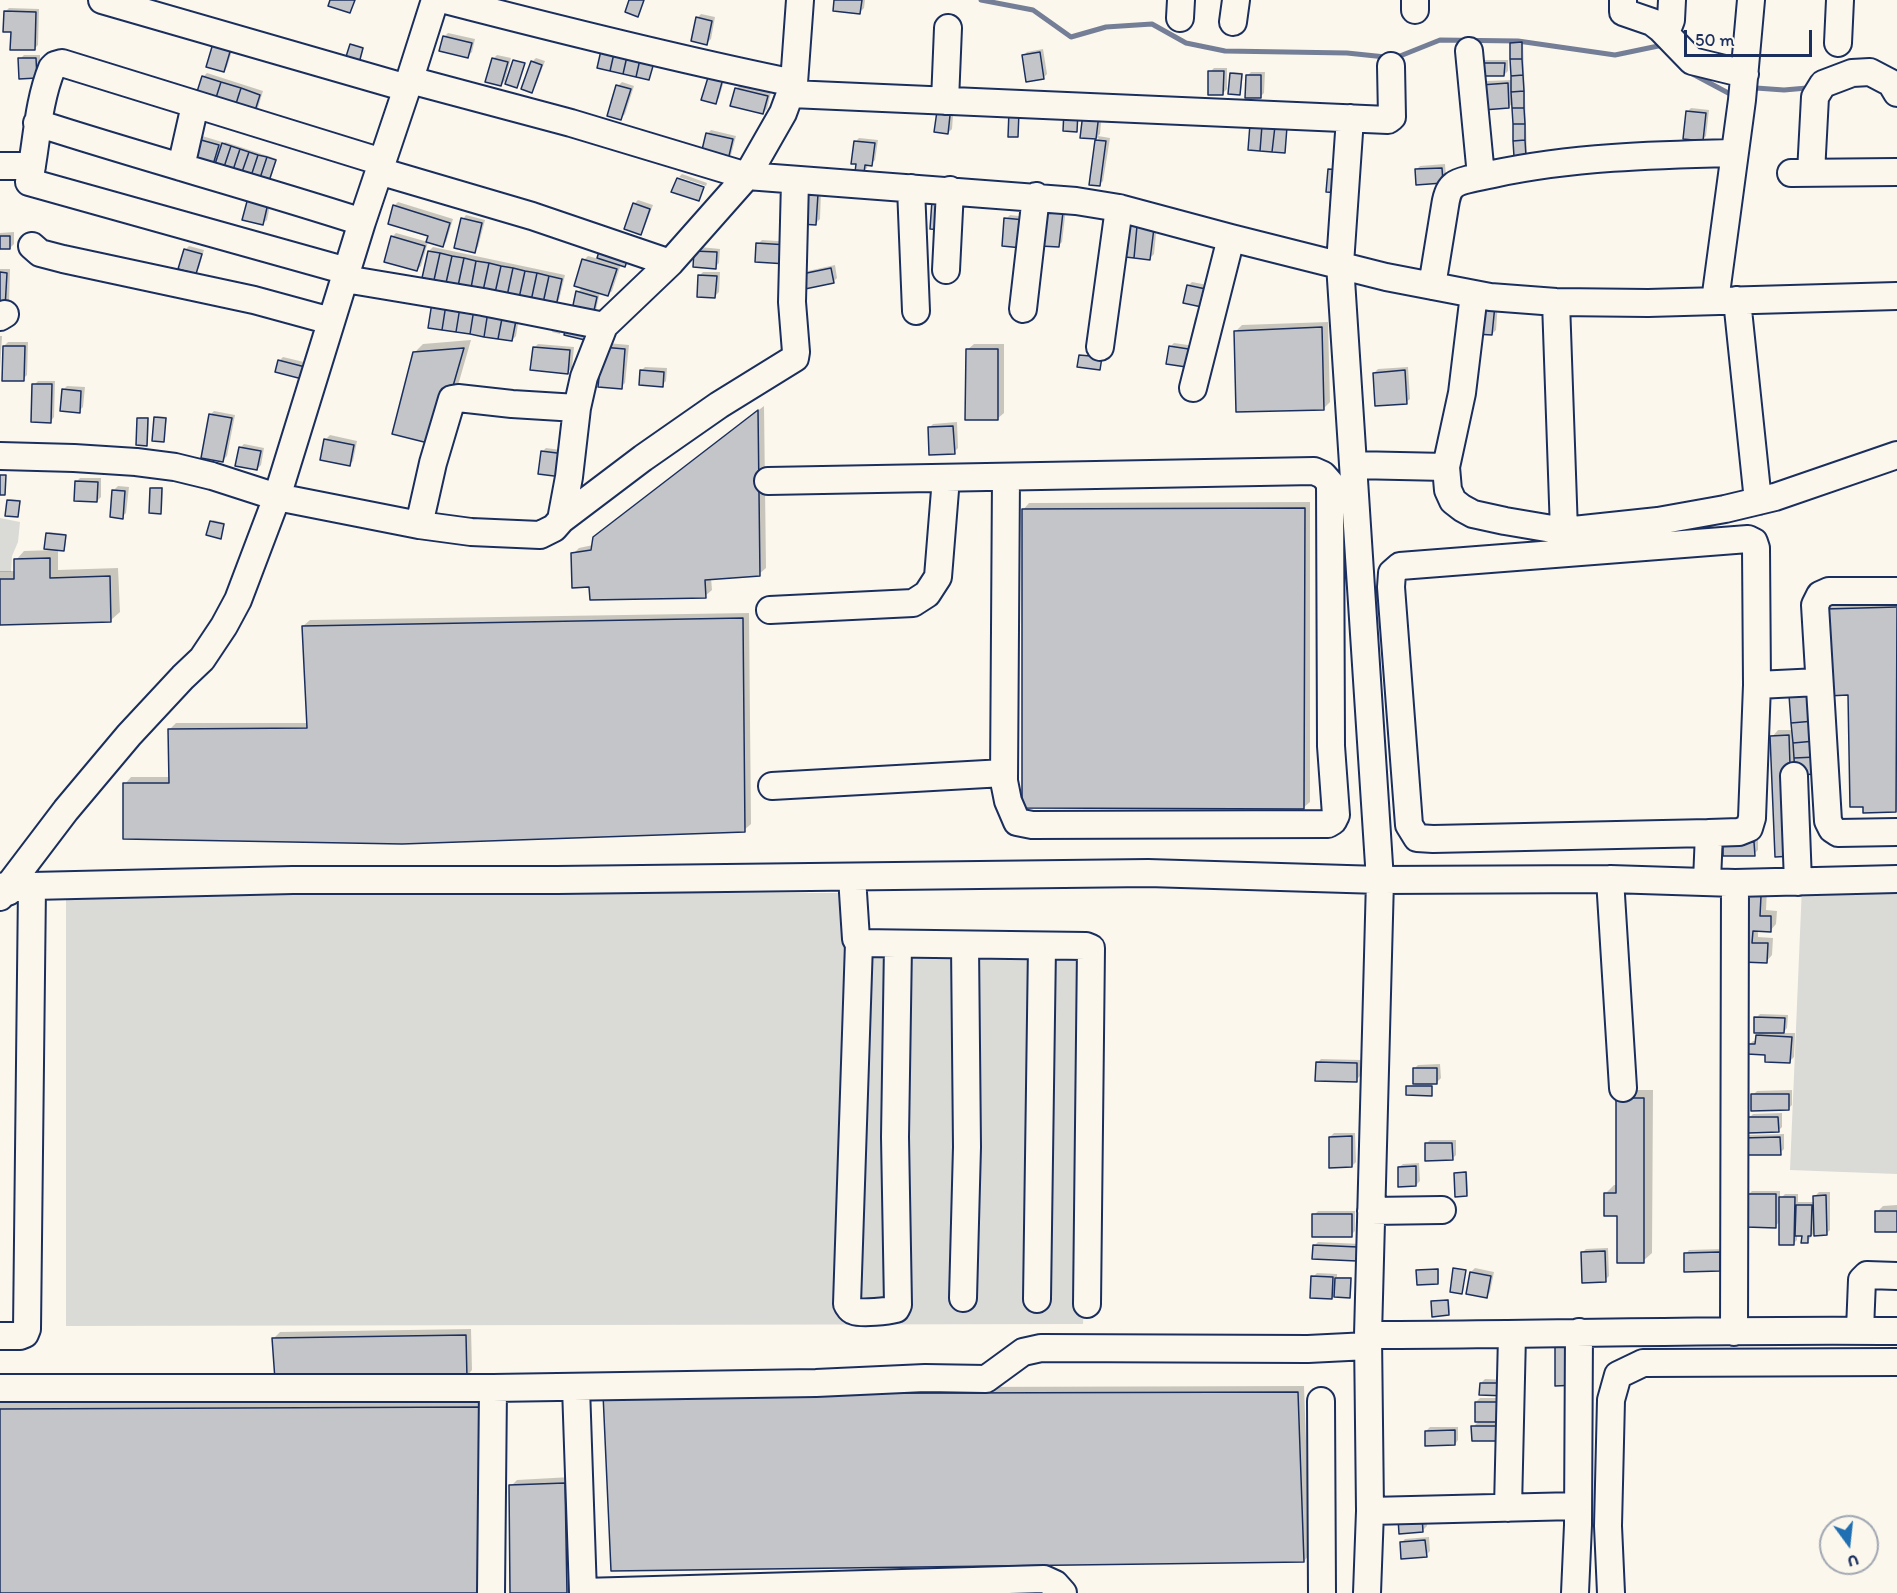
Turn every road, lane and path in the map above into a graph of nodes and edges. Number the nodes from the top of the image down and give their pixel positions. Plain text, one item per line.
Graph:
1 (102, 0) edge
2 (800, 0) edge
3 (1623, 0) edge
4 (1672, 0) edge
5 (1751, 0) edge
6 (1840, 0) edge
7 (434, 1) edge
8 (948, 28) dead end
9 (1666, 33) junction
10 (1838, 43) dead end
11 (1469, 51) dead end
12 (1391, 66) dead end
13 (409, 84) junction
14 (1744, 85) junction
15 (793, 89) junction
16 (1897, 93) edge
17 (945, 101) junction
18 (195, 105) junction
19 (1350, 118) junction
20 (37, 123) junction
21 (1734, 153) junction
22 (0, 166) edge
23 (32, 166) junction
24 (181, 167) junction
25 (380, 167) junction
26 (1897, 172) edge
27 (747, 176) junction
28 (1481, 176) junction
29 (795, 181) junction
30 (911, 188) junction
31 (950, 190) junction
32 (1036, 196) junction
33 (1119, 208) junction
34 (362, 222) junction
35 (1231, 238) junction
36 (32, 246) dead end
37 (670, 262) junction
38 (1340, 264) junction
39 (946, 270) dead end
40 (346, 275) junction
41 (1432, 286) junction
42 (1474, 294) junction
43 (1897, 296) edge
44 (1726, 301) junction
45 (1556, 302) junction
46 (1023, 309) dead end
47 (916, 311) dead end
48 (331, 321) junction
49 (604, 326) junction
50 (1100, 347) dead end
51 (1193, 388) dead end
52 (578, 408) junction
53 (1897, 455) edge
54 (0, 456) edge
55 (1353, 465) junction
56 (1446, 467) junction
57 (1006, 477) junction
58 (946, 478) junction
59 (768, 481) dead end
60 (277, 497) junction
61 (1758, 501) junction
62 (561, 520) junction
63 (419, 525) junction
64 (1563, 531) junction
65 (1897, 591) edge
66 (770, 610) dead end
67 (1820, 682) junction
68 (1757, 685) junction
69 (1004, 773) junction
70 (1794, 776) dead end
71 (772, 786) dead end
72 (1897, 832) edge
73 (1709, 833) junction
74 (852, 877) junction
75 (1610, 879) junction
76 (1897, 879) edge
77 (1380, 880) junction
78 (1707, 881) junction
79 (1798, 882) junction
80 (1735, 883) junction
81 (10, 891) edge
82 (859, 943) junction
83 (898, 945) junction
84 (965, 945) junction
85 (1042, 946) junction
86 (1623, 1088) dead end
87 (1442, 1210) dead end
88 (1371, 1211) junction
89 (1897, 1276) edge
90 (963, 1298) dead end
91 (1037, 1299) dead end
92 (1087, 1304) dead end
93 (1860, 1330) junction
94 (1897, 1330) edge
95 (1579, 1332) junction
96 (1734, 1332) junction
97 (1512, 1335) junction
98 (0, 1336) edge
99 (1368, 1340) junction
100 (1897, 1362) edge
101 (576, 1387) junction
102 (0, 1388) edge
103 (493, 1388) junction
104 (1321, 1401) dead end
105 (1577, 1506) junction
106 (1508, 1508) junction
107 (1370, 1511) junction
108 (583, 1592) edge
109 (491, 1593) edge
110 (1063, 1593) edge
111 (1322, 1593) edge
112 (1366, 1593) edge
113 (1575, 1593) edge
114 (1611, 1593) edge

1 - 13 street
2 - 15 street
3 - 9 street
4 - 9 street
5 - 14 street
6 - 10 street
7 - 13 street
7 - 15 street
8 - 17 street
9 - 14 street
11 - 28 street
12 - 19 street
13 - 25 street
13 - 27 street
14 - 21 street
15 - 17 street
15 - 27 street
16 - 26 street
17 - 19 street
18 - 20 street
18 - 24 street
18 - 25 street
19 - 38 street
20 - 23 street
20 - 24 street
21 - 28 street
21 - 44 street
22 - 23 street
23 - 40 street
24 - 34 street
25 - 34 street
25 - 37 street
27 - 29 street
27 - 37 street
28 - 41 street
29 - 30 street
29 - 62 street
30 - 31 street
30 - 47 street
31 - 32 street
31 - 39 street
32 - 33 street
32 - 46 street
33 - 35 street
33 - 50 street
34 - 40 street
35 - 38 street
35 - 51 street
36 - 48 street
37 - 49 street
38 - 41 street
38 - 55 street
40 - 48 street
40 - 49 street
41 - 42 street
42 - 45 street
42 - 56 street
43 - 44 street
44 - 45 street
44 - 61 street
45 - 64 street
48 - 60 street
49 - 52 street
52 - 62 street
52 - 63 street
53 - 61 street
54 - 60 street
55 - 56 street
55 - 77 street
56 - 64 street
57 - 58 street
57 - 69 street
57 - 69 street
58 - 59 street
58 - 66 street
60 - 63 street
60 - 81 street
61 - 64 street
62 - 63 street
65 - 67 street
67 - 68 street
67 - 72 street
68 - 73 street
68 - 73 street
69 - 71 street
70 - 79 street
73 - 78 street
74 - 77 street
74 - 81 street
74 - 82 street
75 - 77 street
75 - 78 street
75 - 86 street
76 - 79 street
77 - 88 street
78 - 80 street
79 - 80 street
80 - 96 street
81 - 98 street
82 - 83 street
82 - 83 street
83 - 84 street
84 - 85 street
84 - 90 street
85 - 91 street
85 - 92 street
87 - 88 street
88 - 99 street
89 - 93 street
93 - 94 street
93 - 96 street
95 - 96 street
95 - 97 street
95 - 105 street
97 - 99 street
97 - 106 street
99 - 101 street
99 - 107 street
100 - 114 street
101 - 103 street
101 - 108 street
102 - 103 street
103 - 109 street
104 - 111 street
105 - 106 street
105 - 113 street
106 - 107 street
107 - 112 street
108 - 110 street

